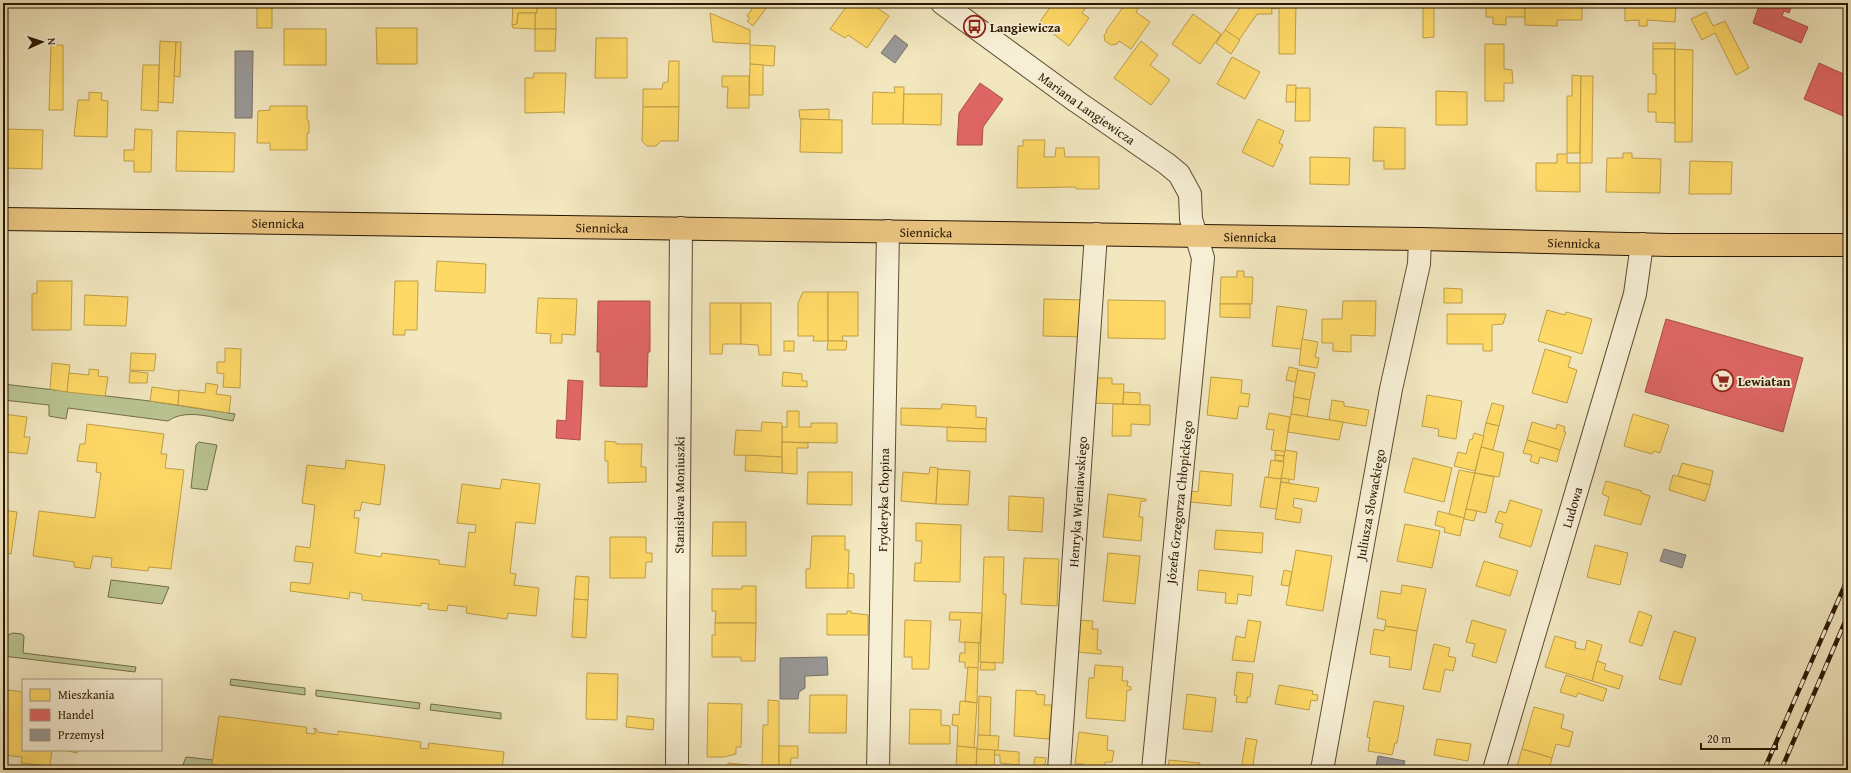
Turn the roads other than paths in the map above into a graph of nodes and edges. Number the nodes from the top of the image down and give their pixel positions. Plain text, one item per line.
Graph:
1 (942, 3) edge
2 (3, 219) edge
3 (681, 228) junction
4 (888, 231) junction
5 (1096, 234) junction
6 (1198, 235) junction
7 (1420, 239) junction
8 (1642, 244) junction
9 (1848, 245) edge
10 (677, 762) dead end
11 (878, 770) edge
12 (1059, 770) edge
13 (1153, 770) edge
14 (1322, 770) edge
15 (1494, 770) edge

1 - 6 street, Mariana Langiewicza
2 - 3 main road, Siennicka
3 - 4 main road, Siennicka
3 - 10 street, Stanisława Moniuszki
4 - 5 main road, Siennicka
4 - 11 street, Fryderyka Chopina
5 - 6 main road, Siennicka
5 - 12 street, Henryka Wieniawskiego
6 - 7 main road, Siennicka
6 - 13 street, Józefa Grzegorza Chłopickiego
7 - 8 main road, Siennicka
7 - 14 street, Juliusza Słowackiego
8 - 9 main road, Siennicka
8 - 15 street, Ludowa

